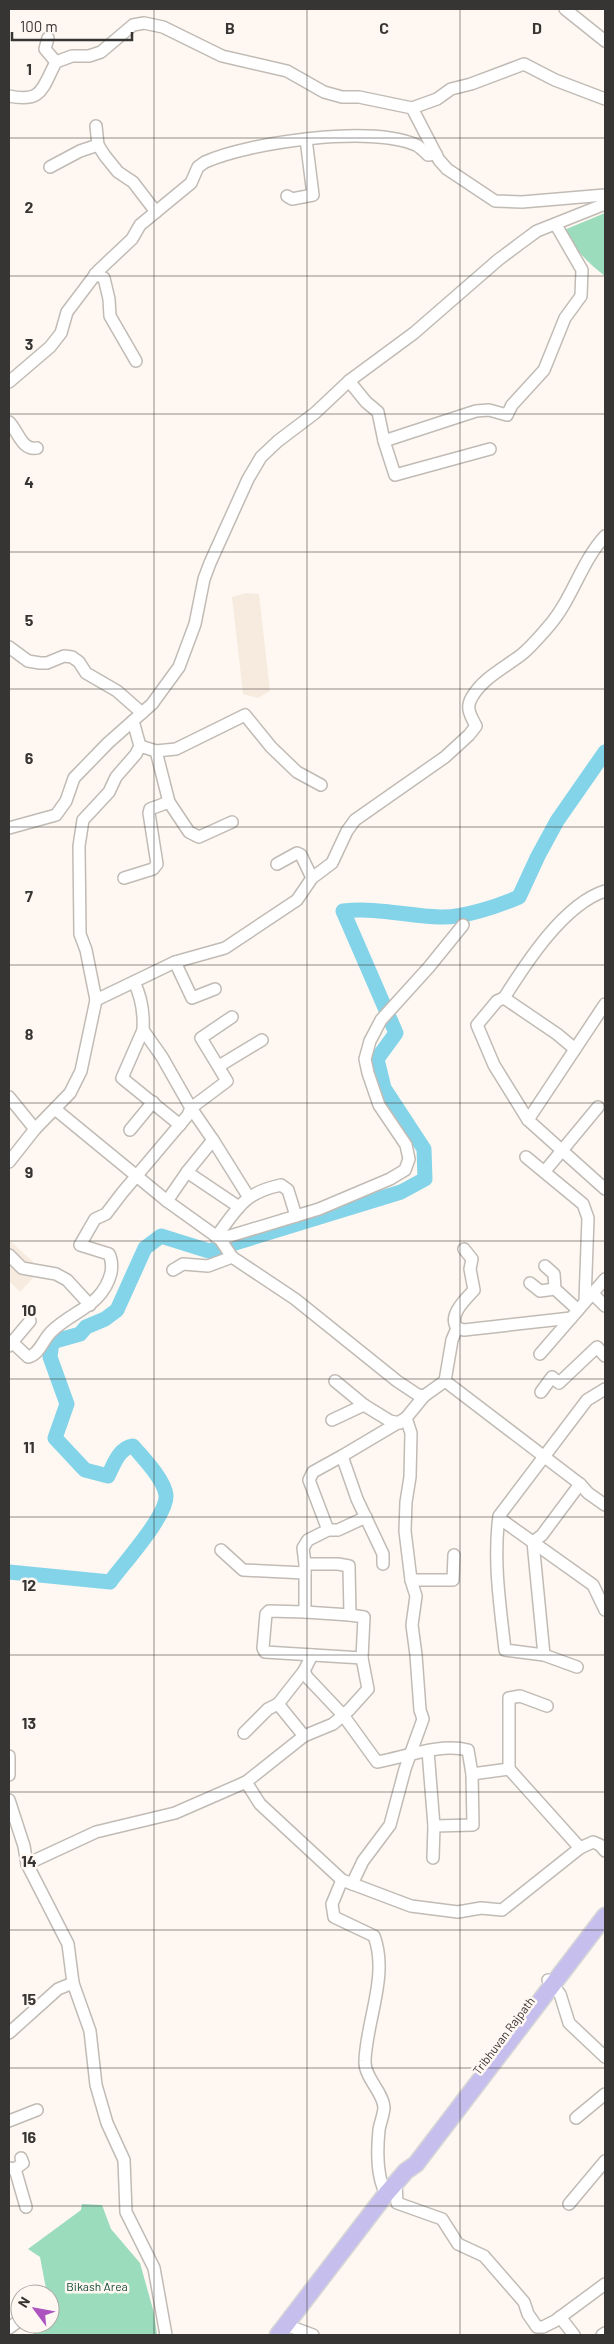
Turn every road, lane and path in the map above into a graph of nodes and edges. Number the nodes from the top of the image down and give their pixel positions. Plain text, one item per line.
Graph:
1 (571, 11) edge
2 (48, 38) dead end
3 (605, 41) edge
4 (56, 62) junction
5 (9, 96) edge
6 (605, 99) edge
7 (412, 108) junction
8 (96, 126) dead end
9 (306, 139) junction
10 (98, 145) junction
11 (436, 154) junction
12 (50, 167) dead end
13 (605, 195) edge
14 (287, 196) dead end
15 (605, 204) edge
16 (156, 212) junction
17 (556, 225) junction
18 (95, 274) junction
19 (136, 361) dead end
20 (349, 381) junction
21 (9, 382) edge
22 (9, 422) edge
23 (384, 441) junction
24 (37, 448) dead end
25 (490, 449) dead end
26 (605, 536) edge
27 (9, 646) edge
28 (137, 717) junction
29 (140, 746) junction
30 (156, 751) junction
31 (321, 785) dead end
32 (169, 802) junction
33 (232, 822) dead end
34 (9, 828) edge
35 (277, 864) dead end
36 (124, 878) dead end
37 (312, 878) junction
38 (605, 891) edge
39 (463, 925) dead end
40 (175, 962) junction
41 (134, 982) junction
42 (215, 989) dead end
43 (504, 998) junction
44 (96, 1000) junction
45 (605, 1004) edge
46 (232, 1018) dead end
47 (143, 1030) junction
48 (262, 1040) dead end
49 (575, 1049) junction
50 (219, 1066) junction
51 (9, 1097) edge
52 (153, 1102) junction
53 (598, 1107) dead end
54 (192, 1108) junction
55 (55, 1109) junction
56 (528, 1120) junction
57 (180, 1125) junction
58 (35, 1129) junction
59 (130, 1130) dead end
60 (213, 1140) junction
61 (562, 1150) junction
62 (11, 1156) edge
63 (526, 1157) dead end
64 (545, 1171) junction
65 (187, 1172) junction
66 (137, 1175) junction
67 (605, 1189) edge
68 (248, 1196) junction
69 (167, 1201) junction
70 (239, 1207) junction
71 (296, 1216) junction
72 (219, 1239) junction
73 (464, 1249) dead end
74 (9, 1255) edge
75 (230, 1255) junction
76 (545, 1266) dead end
77 (173, 1270) dead end
78 (605, 1278) edge
79 (530, 1284) dead end
80 (556, 1289) junction
81 (90, 1305) junction
82 (582, 1306) junction
83 (605, 1306) edge
84 (30, 1321) dead end
85 (457, 1328) junction
86 (11, 1345) edge
87 (540, 1354) dead end
88 (605, 1356) edge
89 (335, 1381) dead end
90 (445, 1381) junction
91 (605, 1389) edge
92 (542, 1392) dead end
93 (424, 1396) junction
94 (364, 1405) junction
95 (332, 1420) dead end
96 (403, 1421) junction
97 (342, 1456) junction
98 (544, 1458) junction
99 (580, 1484) junction
100 (605, 1505) edge
101 (366, 1517) junction
102 (499, 1518) junction
103 (328, 1530) junction
104 (533, 1542) junction
105 (221, 1550) dead end
106 (454, 1555) dead end
107 (384, 1564) dead end
108 (305, 1568) junction
109 (411, 1580) junction
110 (605, 1610) edge
111 (305, 1612) junction
112 (350, 1615) junction
113 (312, 1655) junction
114 (544, 1655) junction
115 (362, 1658) junction
116 (577, 1667) dead end
117 (304, 1671) junction
118 (278, 1704) junction
119 (548, 1706) dead end
120 (343, 1715) junction
121 (244, 1733) dead end
122 (304, 1736) junction
123 (428, 1752) junction
124 (410, 1755) junction
125 (9, 1756) edge
126 (509, 1769) junction
127 (472, 1774) junction
128 (9, 1775) edge
129 (246, 1782) junction
130 (9, 1800) edge
131 (434, 1826) junction
132 (580, 1848) junction
133 (605, 1851) edge
134 (433, 1858) dead end
135 (27, 1864) junction
136 (347, 1882) junction
137 (605, 1903) edge
138 (604, 1920) edge
139 (73, 1983) junction
140 (550, 1983) junction
141 (9, 2033) edge
142 (605, 2057) edge
143 (605, 2094) edge
144 (37, 2110) dead end
145 (576, 2118) dead end
146 (9, 2121) edge
147 (21, 2158) dead end
148 (605, 2161) edge
149 (12, 2168) edge
150 (396, 2183) junction
151 (569, 2204) dead end
152 (26, 2207) dead end
153 (605, 2284) edge
154 (560, 2317) junction
155 (282, 2330) edge
156 (605, 2333) edge
157 (166, 2335) edge
158 (313, 2335) edge
159 (574, 2335) edge
160 (602, 2335) edge

1 - 3 street
2 - 4 street
4 - 5 street
4 - 7 street
6 - 7 street
7 - 11 street
8 - 10 street
9 - 11 street
9 - 14 street
9 - 16 street
10 - 12 street
10 - 16 street
11 - 13 street
15 - 17 street
16 - 18 street
17 - 20 street
17 - 23 street
18 - 19 street
18 - 21 street
20 - 23 street
20 - 28 street
22 - 24 street
23 - 25 street
26 - 37 street
27 - 28 street
28 - 29 street
28 - 34 street
29 - 30 street
29 - 44 street
30 - 31 street
30 - 32 street
32 - 33 street
32 - 36 street
35 - 37 street
37 - 40 street
38 - 43 street
39 - 71 street
40 - 41 street
40 - 42 street
41 - 44 street
41 - 47 street
43 - 49 street
43 - 56 street
44 - 55 street
45 - 49 street
46 - 50 street
47 - 52 street
47 - 54 street
48 - 50 street
49 - 56 street
50 - 54 street
51 - 58 street
52 - 57 street
52 - 59 street
53 - 61 street
54 - 57 street
54 - 60 street
55 - 58 street
55 - 66 street
56 - 61 street
57 - 66 street
58 - 62 street
60 - 65 street
60 - 68 street
61 - 64 street
61 - 67 street
63 - 64 street
64 - 82 street
65 - 69 street
65 - 70 street
66 - 69 street
66 - 81 street
68 - 70 street
68 - 71 street
69 - 72 street
70 - 72 street
71 - 72 street
72 - 75 street
73 - 85 street
74 - 81 street
75 - 77 street
75 - 93 street
76 - 80 street
78 - 82 street
79 - 80 street
80 - 82 street
81 - 86 street
82 - 83 street
82 - 85 street
82 - 87 street
84 - 86 street
85 - 90 street
88 - 92 street
89 - 94 street
90 - 93 street
90 - 98 street
91 - 98 street
93 - 96 street
94 - 95 street
94 - 96 street
96 - 97 street
96 - 109 street
97 - 101 street
97 - 103 street
98 - 99 street
98 - 102 street
99 - 100 street
99 - 104 street
101 - 103 street
101 - 107 street
102 - 104 street
102 - 114 street
103 - 108 street
104 - 110 street
104 - 114 street
105 - 108 street
106 - 109 street
108 - 111 street
108 - 112 street
109 - 124 street
111 - 112 street
111 - 113 street
112 - 115 street
113 - 115 street
113 - 117 street
114 - 116 street
115 - 120 street
117 - 118 street
117 - 120 street
118 - 121 street
118 - 122 street
119 - 126 street
120 - 122 street
120 - 124 street
122 - 129 street
123 - 124 street
123 - 127 street
123 - 131 street
124 - 136 street
125 - 128 street
126 - 127 street
126 - 132 street
127 - 131 street
129 - 135 street
129 - 136 street
130 - 135 street
131 - 134 street
132 - 133 street
132 - 136 street
135 - 139 street
136 - 150 street
137 - 140 highway, Tribhuvan Rajpath
138 - 140 highway, Tribhuvan Rajpath
139 - 141 street
139 - 157 street
140 - 142 street
140 - 150 highway, Tribhuvan Rajpath
143 - 145 street
144 - 146 street
147 - 149 street
148 - 151 street
149 - 152 street
150 - 154 street
150 - 155 highway, Tribhuvan Rajpath
153 - 154 street
154 - 159 street
155 - 158 street
156 - 160 street

